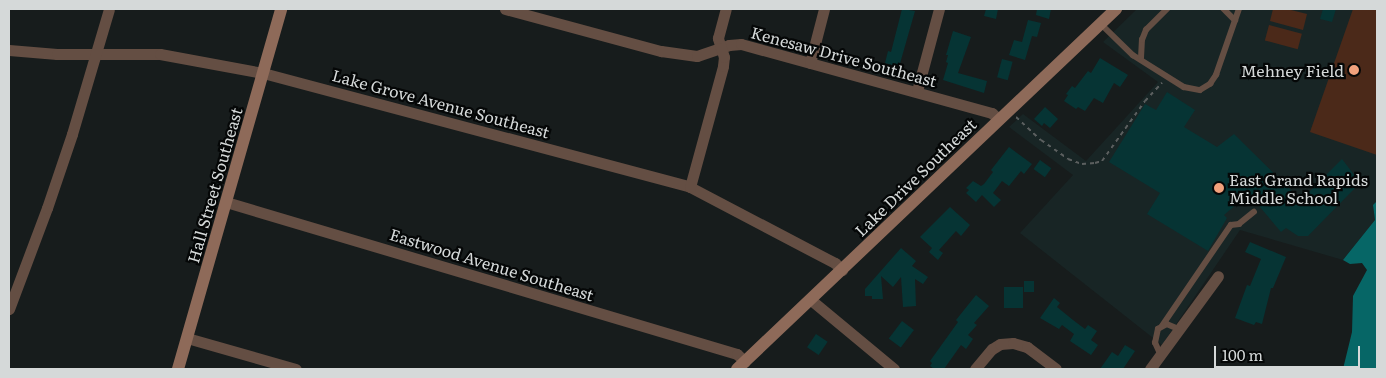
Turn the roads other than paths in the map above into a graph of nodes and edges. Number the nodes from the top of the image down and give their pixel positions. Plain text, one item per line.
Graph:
1 (109, 9) edge
2 (281, 9) edge
3 (505, 9) edge
4 (726, 9) edge
5 (824, 9) edge
6 (939, 9) edge
7 (1116, 9) edge
8 (1167, 9) edge
9 (1224, 9) edge
10 (1239, 9) edge
11 (1235, 20) junction
12 (1100, 23) junction
13 (722, 49) junction
14 (9, 50) edge
15 (97, 52) junction
16 (1141, 58) junction
17 (810, 63) junction
18 (263, 72) junction
19 (917, 92) junction
20 (998, 119) junction
21 (690, 187) junction
22 (226, 202) junction
23 (1254, 212) dead end
24 (842, 270) junction
25 (1218, 276) dead end
26 (812, 300) junction
27 (9, 309) edge
28 (1162, 326) junction
29 (1179, 329) junction
30 (187, 338) junction
31 (1161, 356) junction
32 (741, 366) edge
33 (178, 369) edge
34 (296, 369) edge
35 (894, 369) edge
36 (974, 369) edge
37 (1056, 369) edge
38 (1150, 369) edge

1 - 15 street
2 - 18 main road, Hall Street Southeast
3 - 13 street, Kenesaw Drive Southeast
4 - 13 street
5 - 17 street
6 - 19 street
7 - 12 main road, Lake Drive Southeast
8 - 16 lane
9 - 11 lane
10 - 11 lane
11 - 16 lane
12 - 16 lane
12 - 20 main road, Lake Drive Southeast
13 - 17 street, Kenesaw Drive Southeast
13 - 21 street
14 - 15 street, Lake Grove Avenue Southeast
15 - 18 street, Lake Grove Avenue Southeast
15 - 27 street
17 - 19 street, Kenesaw Drive Southeast
18 - 21 street, Lake Grove Avenue Southeast
18 - 22 main road, Hall Street Southeast
19 - 20 street, Kenesaw Drive Southeast
20 - 24 main road, Lake Drive Southeast
21 - 24 street, Lake Grove Avenue Southeast
22 - 30 main road, Hall Street Southeast
22 - 32 street, Eastwood Avenue Southeast
23 - 28 lane
24 - 26 main road, Lake Drive Southeast
25 - 29 street
26 - 32 main road, Lake Drive Southeast
26 - 35 street
28 - 29 lane
28 - 31 lane
29 - 31 street
30 - 33 main road, Hall Street Southeast
30 - 34 street
31 - 38 street
36 - 37 street

